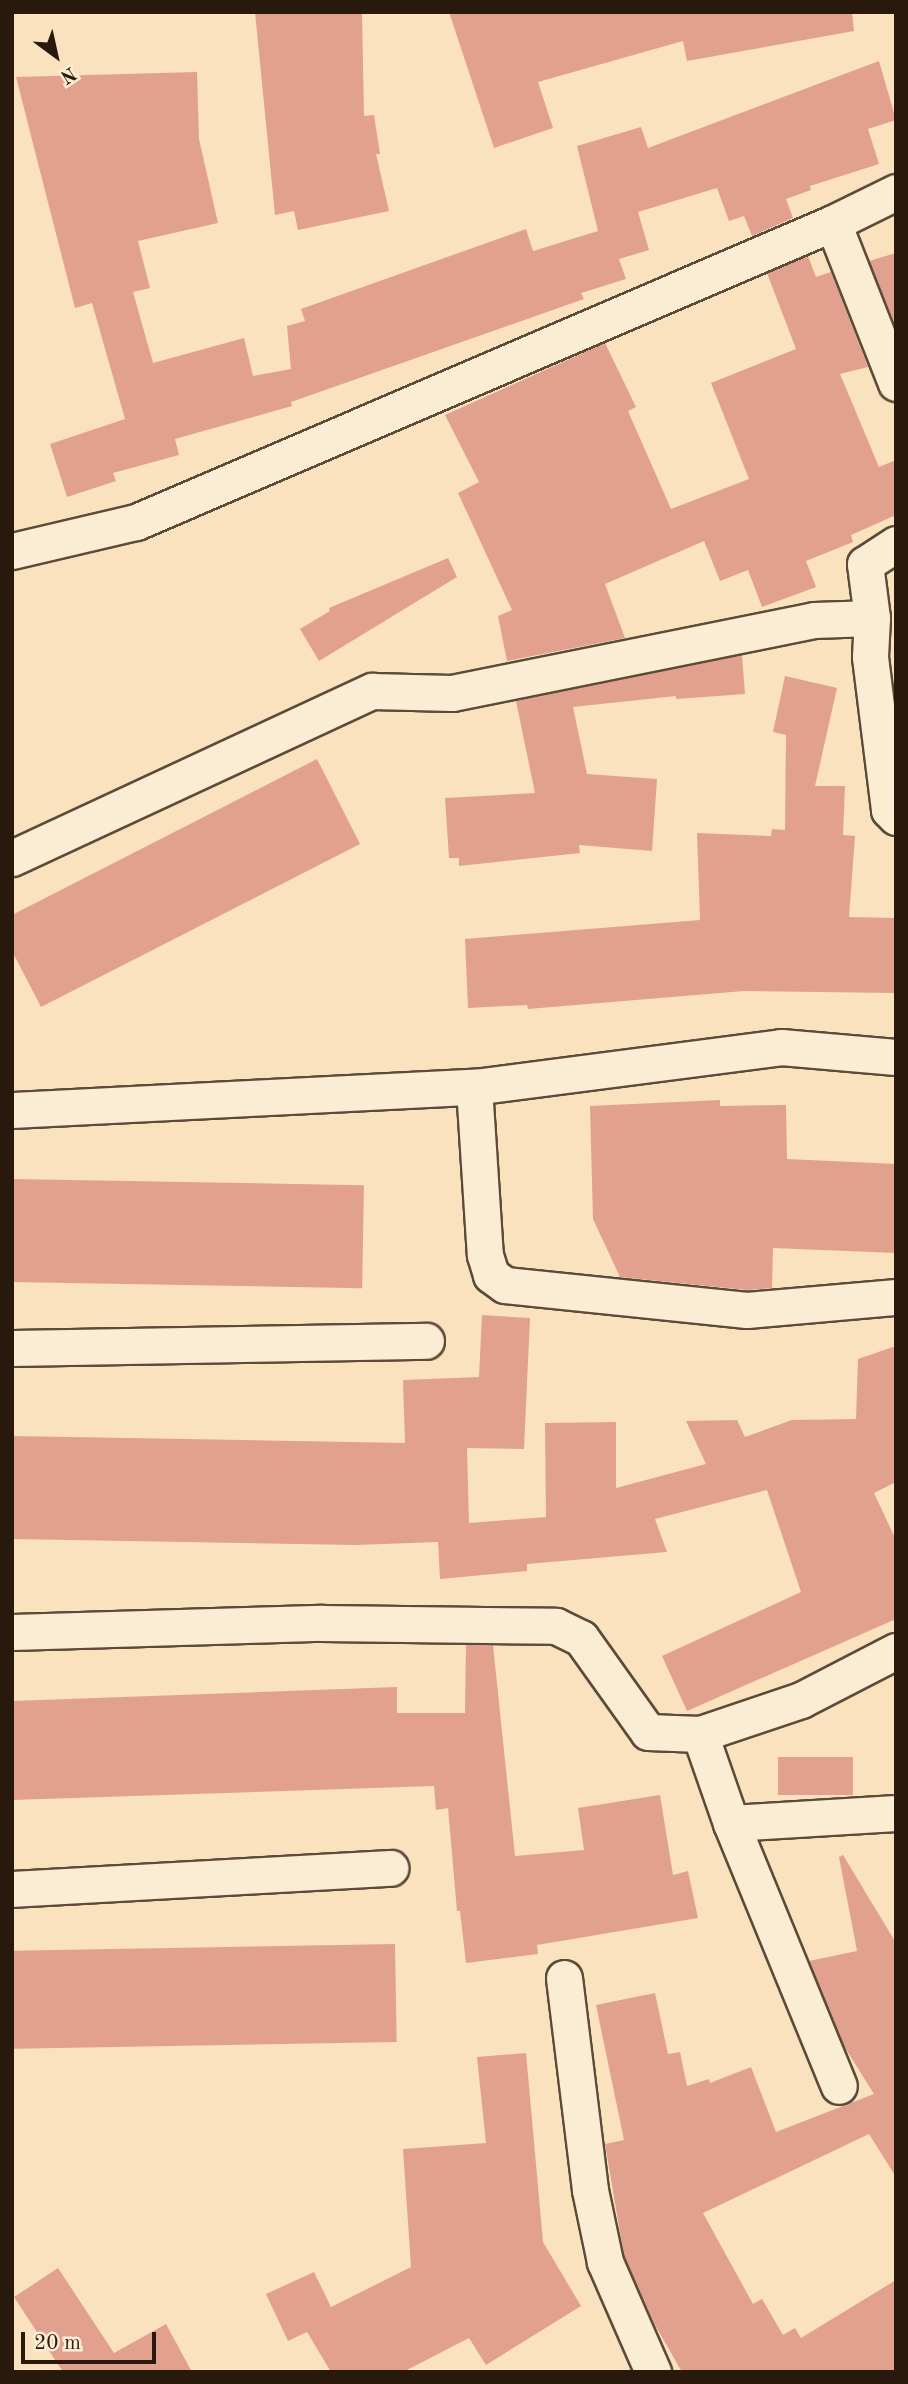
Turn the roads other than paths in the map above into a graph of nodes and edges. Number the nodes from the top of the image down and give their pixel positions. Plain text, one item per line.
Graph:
1 (896, 192) edge
2 (833, 223) junction
3 (896, 383) edge
4 (896, 544) edge
5 (12, 551) edge
6 (872, 618) junction
7 (883, 655) edge
8 (896, 817) edge
9 (12, 858) edge
10 (896, 1056) edge
11 (474, 1087) junction
12 (12, 1110) edge
13 (896, 1297) edge
14 (426, 1341) dead end
15 (12, 1348) edge
16 (12, 1632) edge
17 (896, 1651) edge
18 (700, 1734) junction
19 (896, 1813) edge
20 (731, 1822) junction
21 (390, 1868) dead end
22 (12, 1889) edge
23 (564, 1978) dead end
24 (839, 2086) dead end
25 (653, 2372) edge

1 - 2 street
2 - 3 street
2 - 5 street
4 - 6 street
6 - 7 street
6 - 9 street
7 - 8 street
10 - 11 street
11 - 12 street
11 - 13 street
14 - 15 street
16 - 18 street
17 - 18 street
18 - 20 street
19 - 20 street
20 - 24 street
21 - 22 street
23 - 25 street

